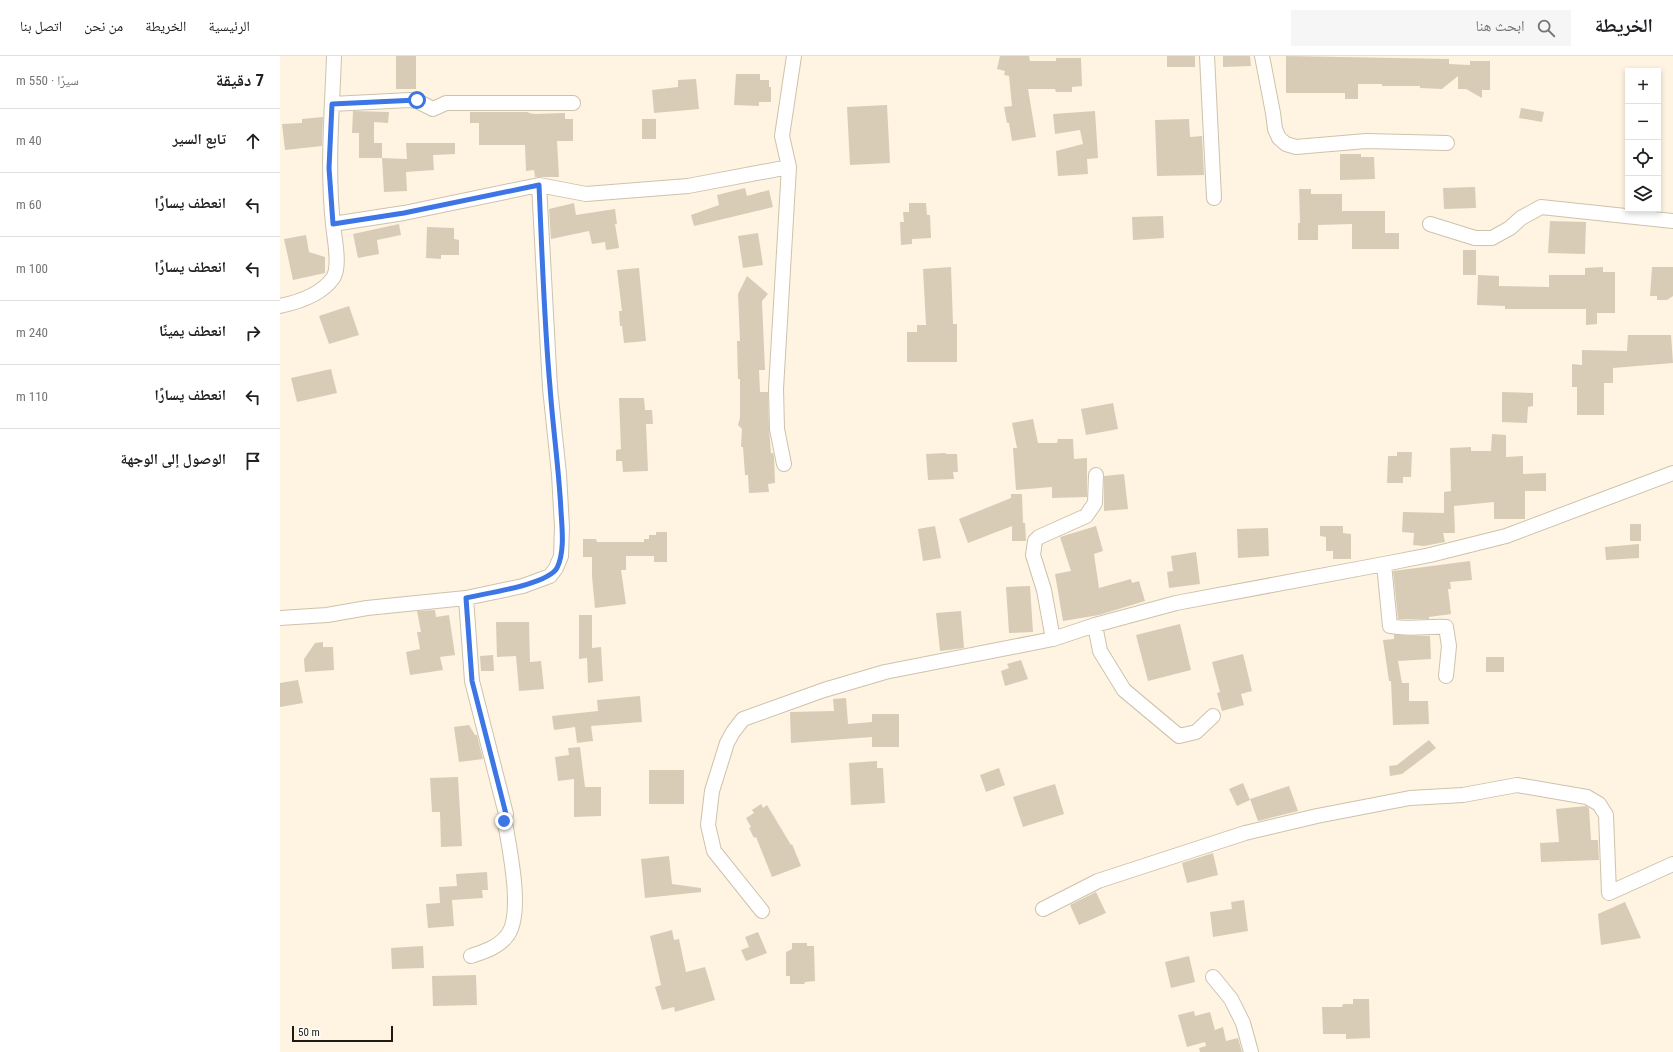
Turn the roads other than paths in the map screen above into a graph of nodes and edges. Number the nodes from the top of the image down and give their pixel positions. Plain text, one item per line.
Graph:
1 (334, 56) edge
2 (794, 56) edge
3 (1207, 56) edge
4 (1262, 56) edge
5 (573, 103) dead end
6 (332, 104) junction
7 (1447, 144) dead end
8 (789, 167) junction
9 (539, 185) junction
10 (1214, 198) dead end
11 (1673, 221) edge
12 (333, 224) junction
13 (1430, 224) dead end
14 (280, 306) edge
15 (784, 464) dead end
16 (1673, 473) edge
17 (1096, 475) dead end
18 (1384, 564) junction
19 (466, 598) junction
20 (280, 618) edge
21 (1095, 625) junction
22 (1053, 639) junction
23 (1446, 676) dead end
24 (1213, 716) dead end
25 (1673, 864) edge
26 (1043, 909) dead end
27 (762, 911) dead end
28 (470, 956) dead end
29 (1213, 977) dead end
30 (1251, 1052) edge

1 - 6 street
2 - 8 street
3 - 10 street
4 - 7 street
5 - 6 street
6 - 12 street
8 - 9 street
8 - 15 street
9 - 12 street
9 - 19 street
11 - 13 street
12 - 14 street
16 - 18 street
17 - 22 street
18 - 21 street
18 - 23 street
19 - 20 street
19 - 28 street
21 - 22 street
21 - 24 street
22 - 27 street
25 - 26 street
29 - 30 street

